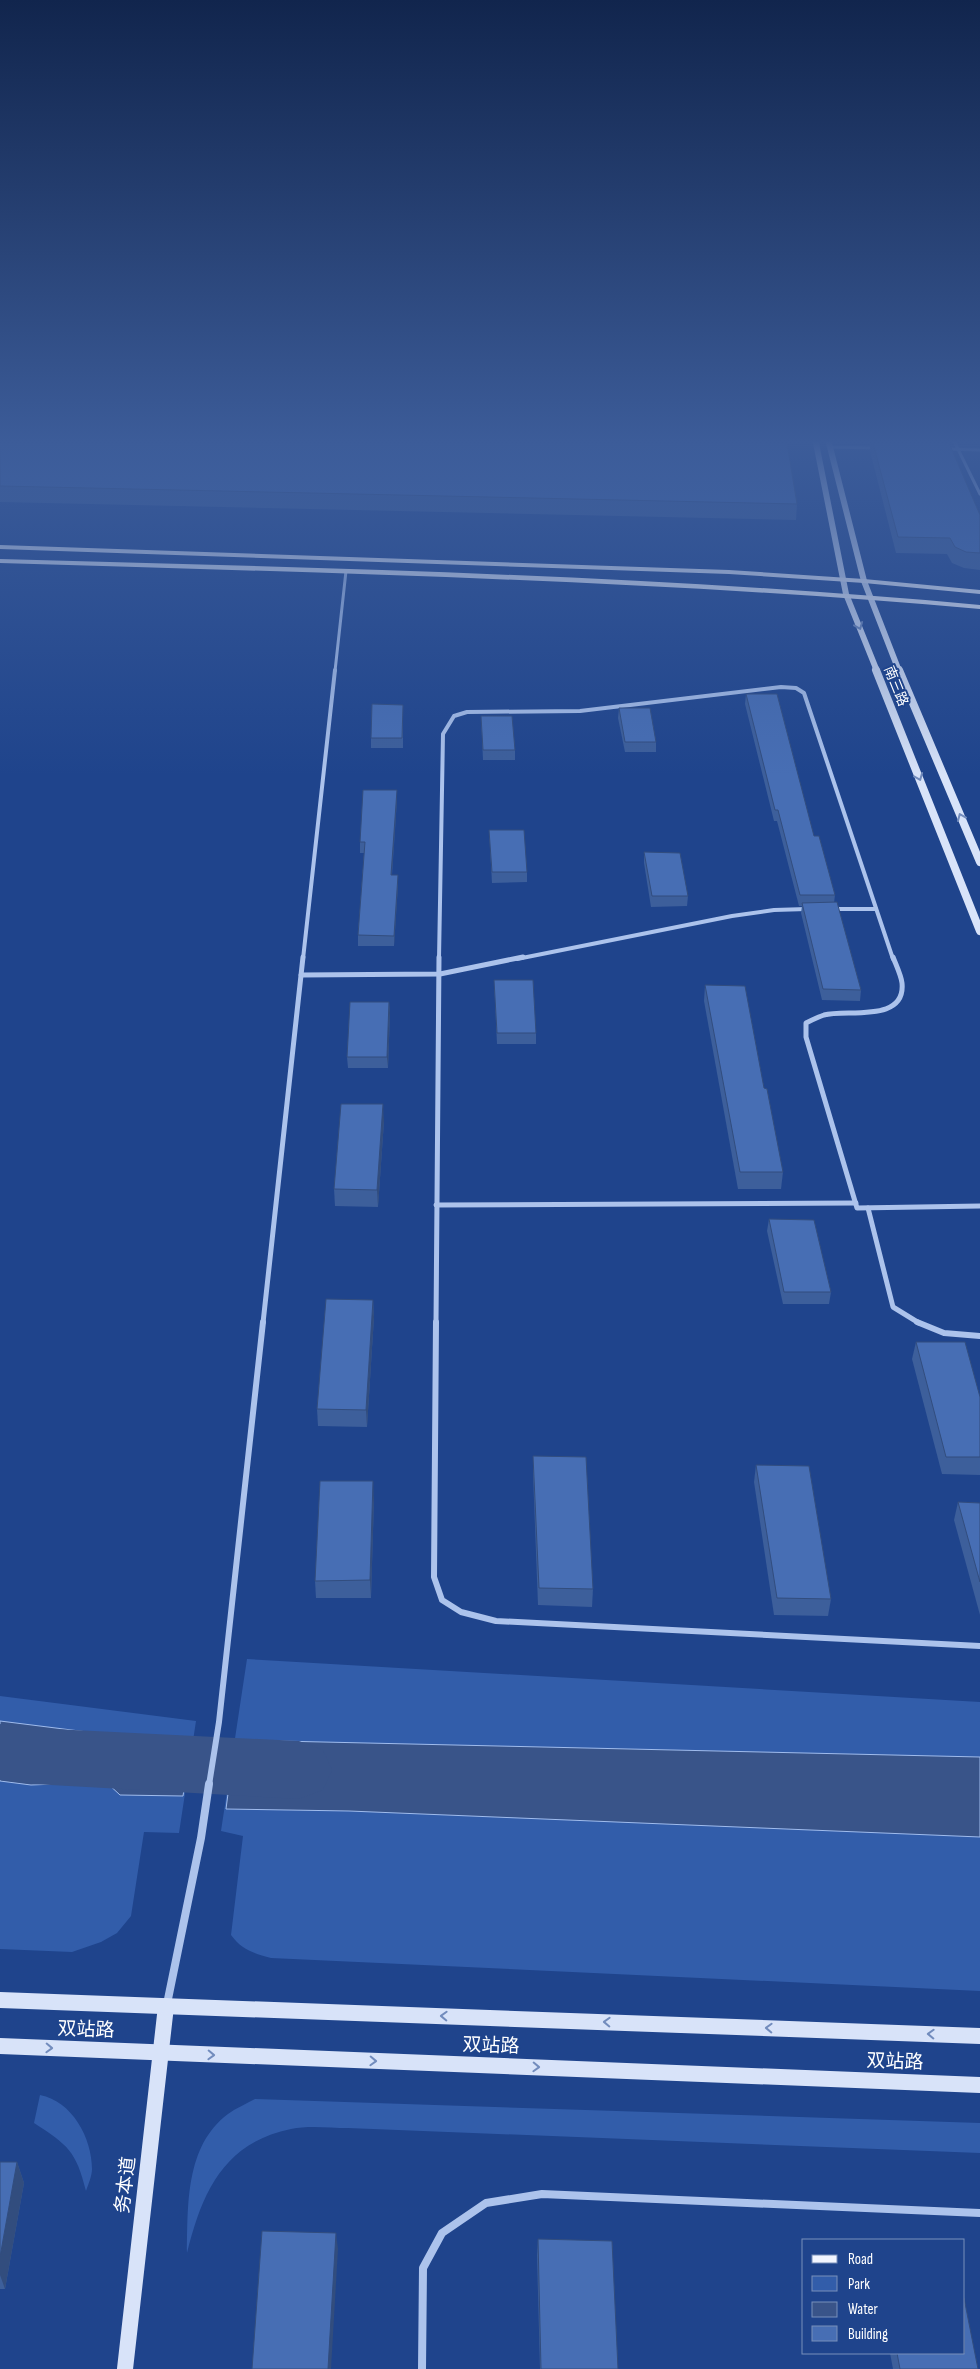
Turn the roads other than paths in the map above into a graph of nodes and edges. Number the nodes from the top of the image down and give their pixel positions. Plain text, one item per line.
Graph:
1 (201, 554) edge
2 (837, 554) edge
3 (857, 554) edge
4 (0, 561) edge
5 (346, 571) junction
6 (842, 580) junction
7 (864, 581) junction
8 (980, 592) edge
9 (846, 594) junction
10 (869, 595) junction
11 (980, 607) edge
12 (980, 862) edge
13 (830, 909) edge
14 (876, 909) junction
15 (811, 910) edge
16 (980, 931) edge
17 (440, 974) junction
18 (301, 975) junction
19 (856, 1203) junction
20 (436, 1205) junction
21 (980, 1206) edge
22 (868, 1208) junction
23 (980, 1336) edge
24 (980, 1646) edge
25 (0, 2000) edge
26 (166, 2006) junction
27 (980, 2036) edge
28 (0, 2046) edge
29 (161, 2053) junction
30 (980, 2085) edge
31 (980, 2213) edge
32 (125, 2369) edge
33 (422, 2369) edge

1 - 6 main road
2 - 6 street, 南三路
3 - 7 street, 南三路
4 - 5 main road
5 - 9 main road
5 - 18 street
6 - 7 main road
6 - 9 street, 南三路
7 - 8 main road
7 - 10 street, 南三路
9 - 10 main road
9 -> 16 street, 南三路
10 - 11 main road
12 -> 10 street, 南三路
13 - 14 street
14 - 17 street
14 - 19 street
15 - 17 street
17 - 18 street
17 - 20 street
18 - 26 street
19 - 20 street
19 - 22 street
20 - 24 street
21 - 22 street
22 - 23 street
25 - 26 street, 双站路
27 -> 26 street, 双站路
26 - 29 street, 务本道
28 -> 29 street, 双站路
29 -> 30 street, 双站路
29 - 32 street, 务本道
31 - 33 street

